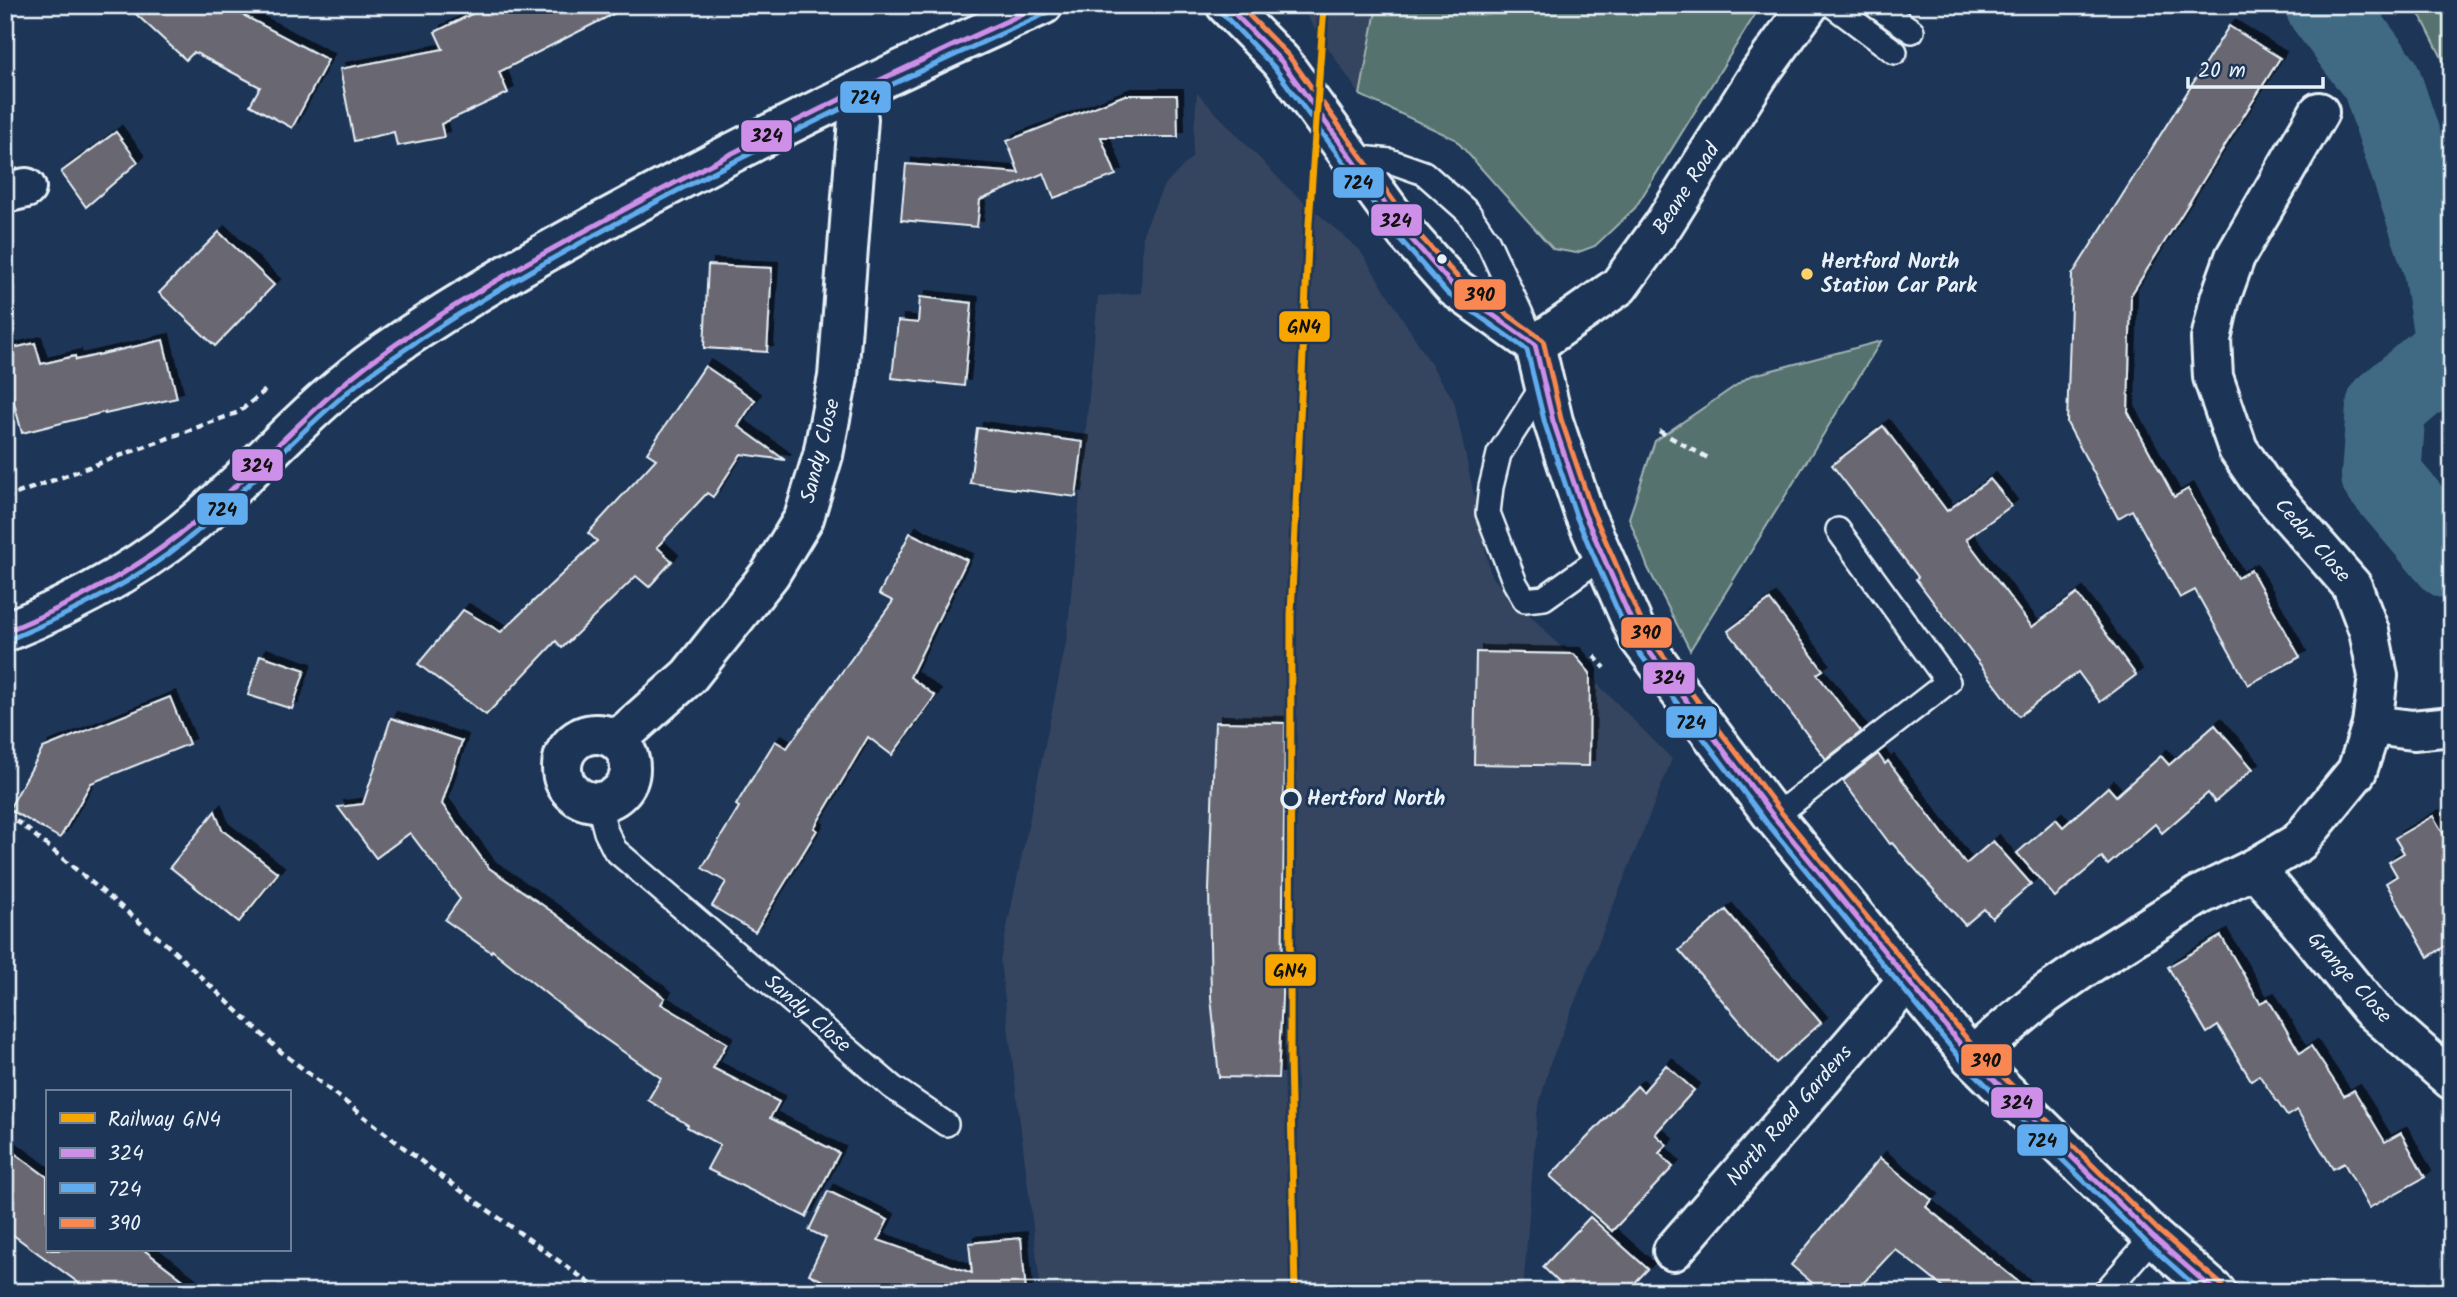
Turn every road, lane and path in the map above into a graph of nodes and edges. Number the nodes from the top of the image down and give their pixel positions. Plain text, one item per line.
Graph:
1 (1043, 5) edge
2 (1226, 5) edge
3 (1809, 5) edge
4 (1832, 5) edge
5 (1875, 5) edge
6 (1912, 31) dead end
7 (1895, 52) dead end
8 (851, 93) junction
9 (2319, 112) dead end
10 (1351, 157) junction
11 (1535, 345) junction
12 (1544, 384) junction
13 (268, 388) dead end
14 (1659, 431) dead end
15 (1708, 458) dead end
16 (5, 498) edge
17 (1838, 530) dead end
18 (1603, 556) junction
19 (5, 632) edge
20 (2372, 725) junction
21 (2452, 726) edge
22 (617, 740) junction
23 (598, 802) junction
24 (5, 815) edge
25 (1774, 817) junction
26 (2255, 868) junction
27 (1906, 981) junction
28 (1971, 1058) junction
29 (2452, 1080) edge
30 (946, 1124) dead end
31 (2153, 1237) junction
32 (1673, 1251) dead end
33 (603, 1292) edge
34 (2105, 1292) edge
35 (2216, 1292) edge

1 - 8 street
2 - 10 street
3 - 11 street, Beane Road
4 - 7 lane
5 - 6 lane
8 - 19 street
8 - 22 street, Sandy Close
9 - 20 street, Cedar Close
10 - 11 street
10 - 11 lane
11 - 12 street
12 - 18 street
12 - 18 lane
13 - 16 path
14 - 15 path
17 - 25 lane
18 - 25 street
20 - 21 street
20 - 26 street, Cedar Close
22 - 23 street
22 - 23 street
23 - 30 lane, Sandy Close
24 - 33 path
25 - 27 street
26 - 28 street, Cedar Close
26 - 29 street, Grange Close
27 - 28 street
27 - 32 street, North Road Gardens
28 - 31 street
31 - 34 lane
31 - 35 street

